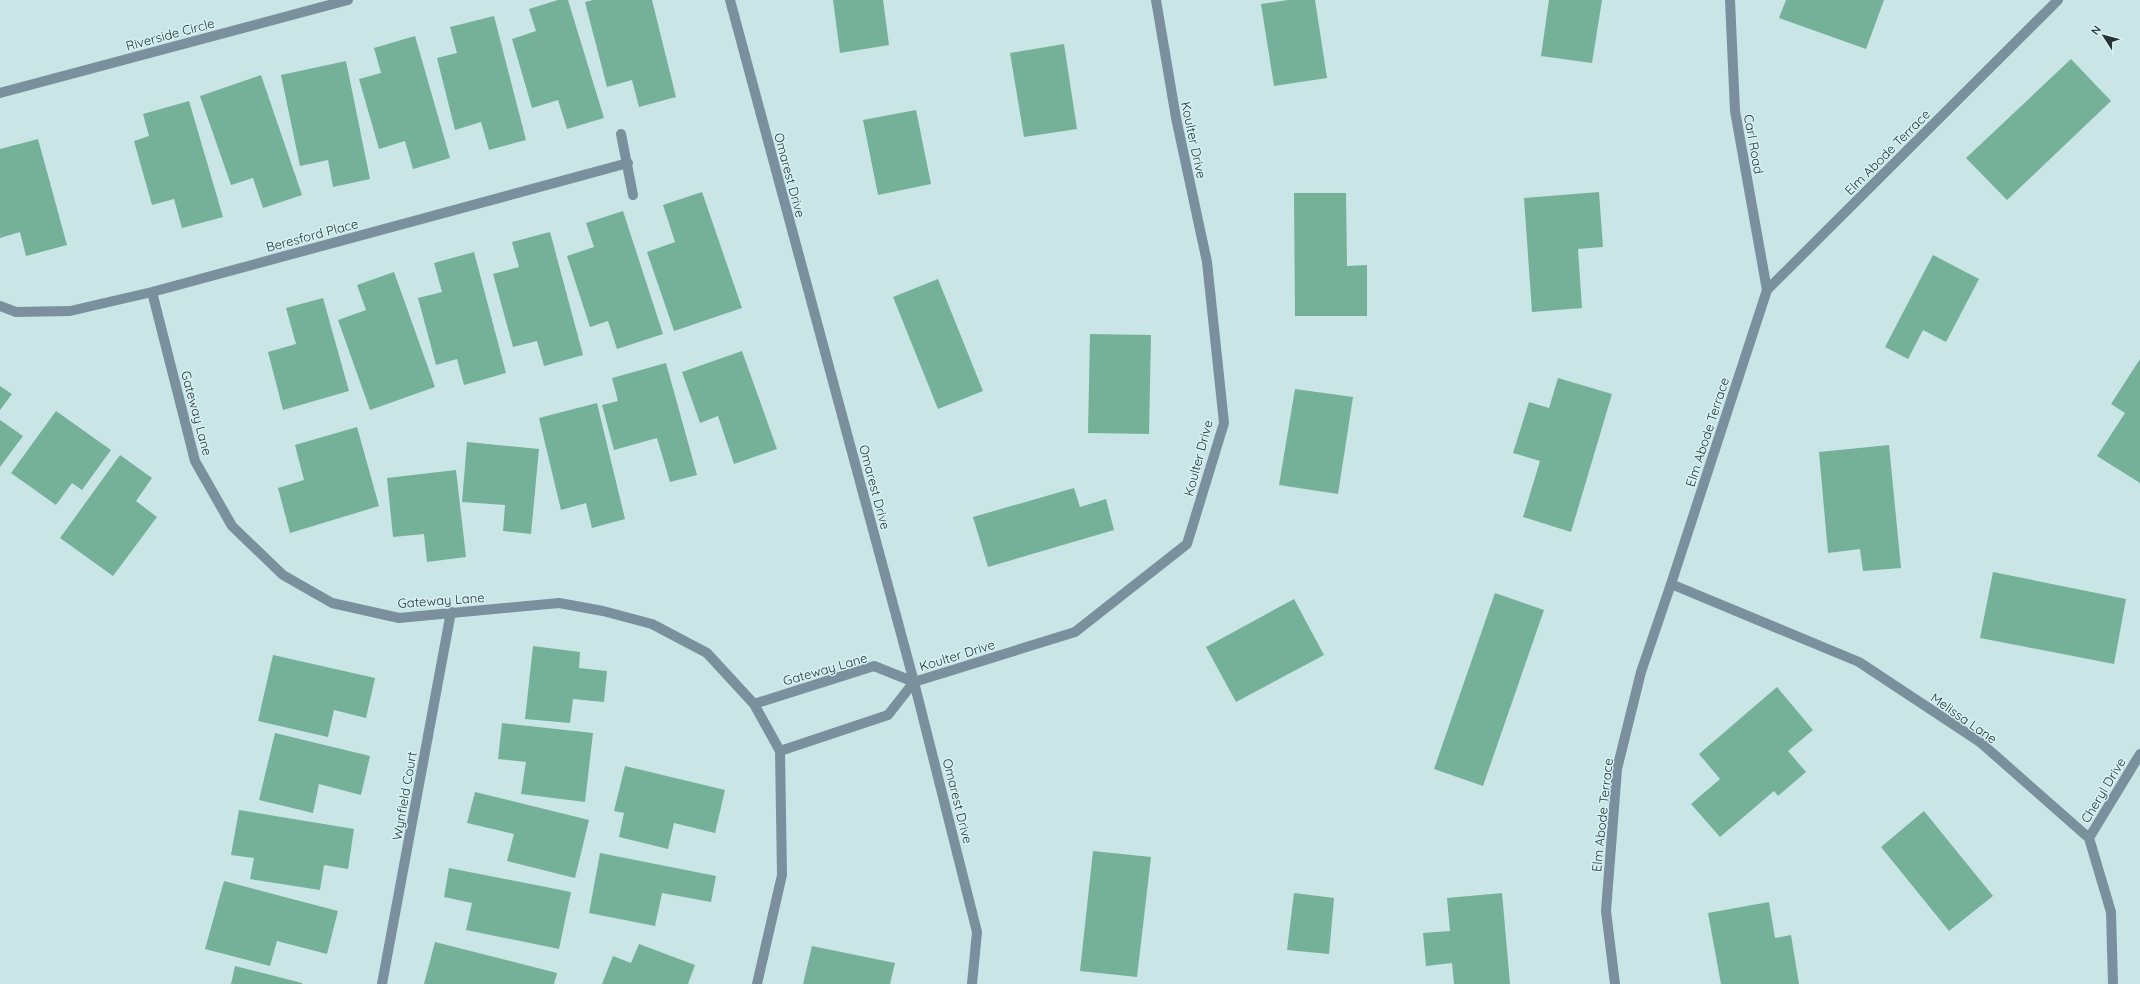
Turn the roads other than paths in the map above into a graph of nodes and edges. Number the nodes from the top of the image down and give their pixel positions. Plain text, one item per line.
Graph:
1 (348, 0) edge
2 (730, 0) edge
3 (1156, 0) edge
4 (1730, 0) edge
5 (2058, 0) edge
6 (0, 93) edge
7 (621, 134) dead end
8 (628, 163) junction
9 (633, 195) dead end
10 (1766, 290) junction
11 (152, 292) junction
12 (0, 306) edge
13 (1671, 584) junction
14 (451, 612) junction
15 (914, 682) junction
16 (754, 704) junction
17 (780, 751) junction
18 (2140, 754) edge
19 (2089, 838) junction
20 (382, 984) edge
21 (757, 984) edge
22 (972, 984) edge
23 (1615, 984) edge
24 (2113, 984) edge

1 - 6 street, Riverside Circle
2 - 15 street, Omarest Drive
3 - 15 street, Koulter Drive
4 - 10 street, Carl Road
5 - 10 street, Elm Abode Terrace
7 - 8 street
8 - 9 street
8 - 11 street, Beresford Place
10 - 13 street, Elm Abode Terrace
11 - 12 street, Beresford Place
11 - 14 street, Gateway Lane
13 - 19 street, Melissa Lane
13 - 23 street, Elm Abode Terrace
14 - 16 street, Gateway Lane
14 - 20 street, Wynfield Court
15 - 16 street, Gateway Lane
15 - 17 street
15 - 22 street, Omarest Drive
16 - 17 street, Gateway Lane
17 - 21 street, Gateway Lane
18 - 19 street, Cheryl Drive
19 - 24 street

